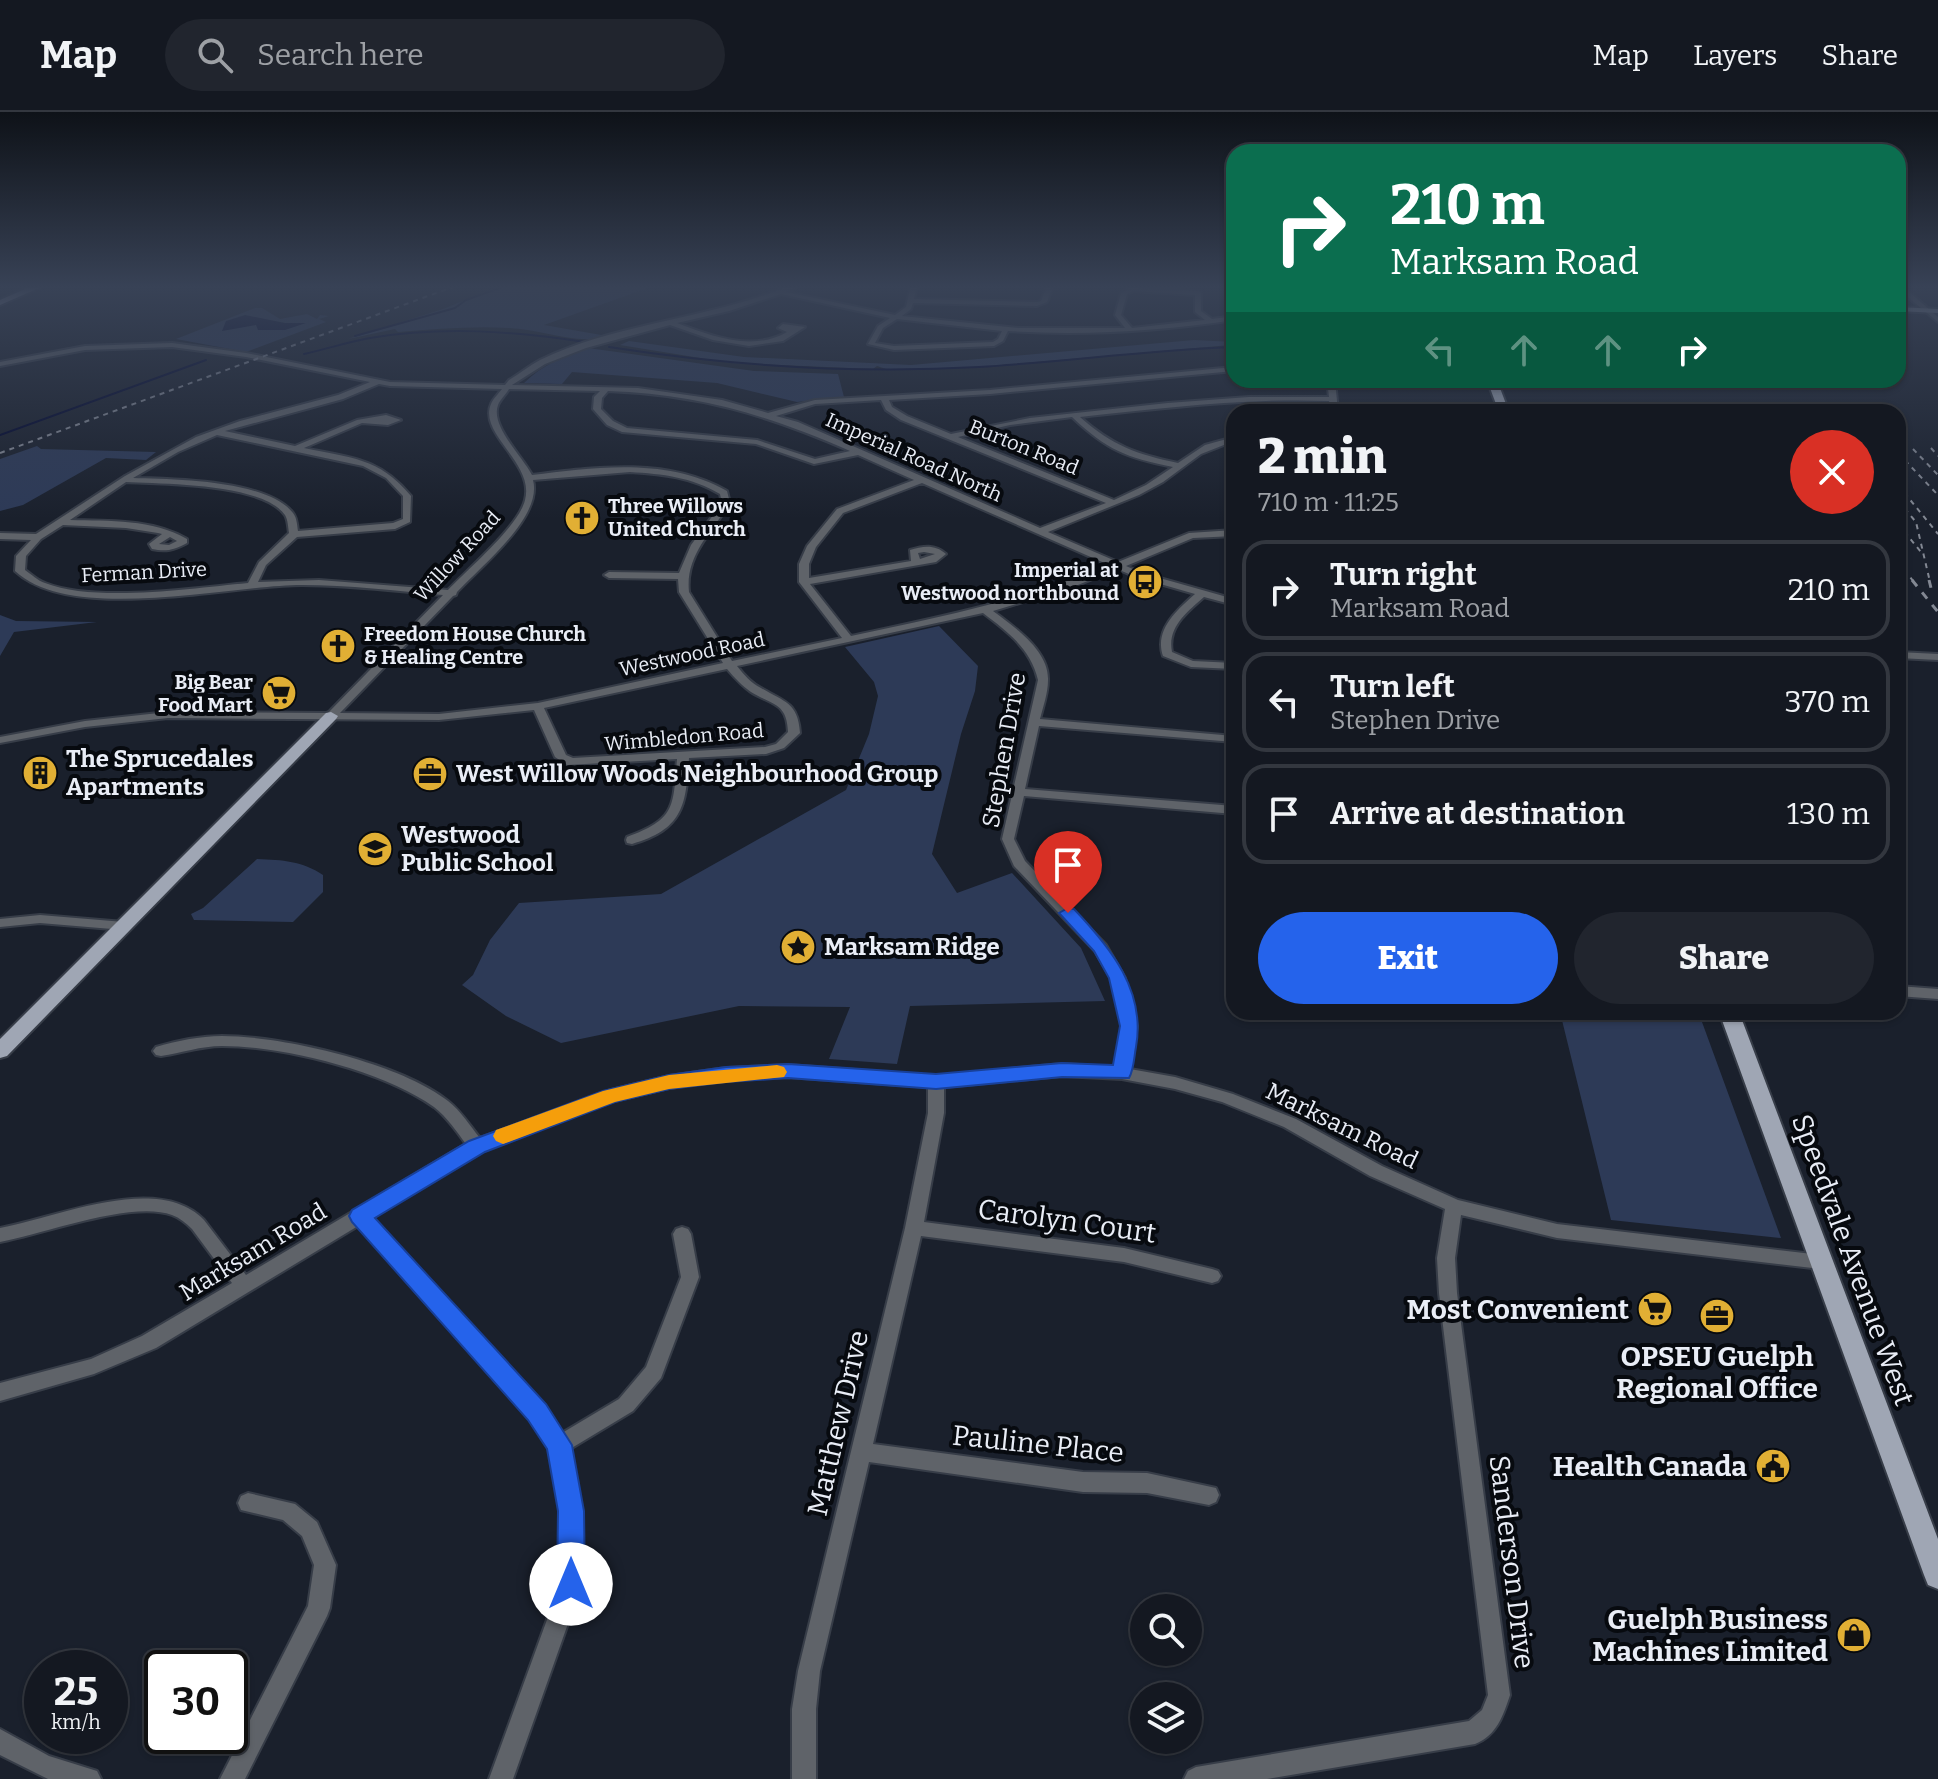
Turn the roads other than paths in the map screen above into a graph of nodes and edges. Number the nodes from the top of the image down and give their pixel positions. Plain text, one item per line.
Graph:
1 (275, 363) edge
2 (543, 363) edge
3 (1226, 370) edge
4 (377, 382) junction
5 (506, 387) junction
6 (607, 388) junction
7 (1331, 388) edge
8 (884, 398) junction
9 (1332, 399) junction
10 (1333, 404) edge
11 (770, 415) junction
12 (1074, 415) junction
13 (366, 421) dead end
14 (216, 432) junction
15 (950, 437) junction
16 (1226, 441) edge
17 (296, 450) junction
18 (858, 452) junction
19 (1178, 465) junction
20 (529, 478) junction
21 (126, 480) junction
22 (921, 480) junction
23 (1114, 503) junction
24 (61, 522) junction
25 (1039, 532) junction
26 (1226, 533) edge
27 (294, 534) junction
28 (166, 535) dead end
29 (0, 536) edge
30 (38, 537) junction
31 (916, 562) dead end
32 (1118, 566) junction
33 (609, 575) dead end
34 (680, 576) junction
35 (804, 582) junction
36 (252, 584) junction
37 (453, 593) junction
38 (1201, 594) junction
39 (1226, 600) edge
40 (985, 610) junction
41 (848, 639) junction
42 (1906, 655) edge
43 (1938, 657) edge
44 (731, 664) junction
45 (1226, 666) edge
46 (538, 706) junction
47 (331, 716) junction
48 (1036, 722) junction
49 (1226, 738) edge
50 (0, 740) edge
51 (683, 756) junction
52 (1018, 792) junction
53 (1226, 809) edge
54 (632, 840) dead end
55 (0, 923) edge
56 (124, 926) junction
57 (1906, 992) edge
58 (1938, 994) edge
59 (1732, 1020) edge
60 (0, 1051) edge
61 (161, 1051) dead end
62 (1122, 1073) junction
63 (936, 1082) junction
64 (477, 1146) junction
65 (1454, 1206) junction
66 (360, 1216) junction
67 (914, 1228) junction
68 (682, 1234) dead end
69 (0, 1235) edge
70 (1821, 1262) junction
71 (1212, 1276) dead end
72 (244, 1285) junction
73 (0, 1392) edge
74 (559, 1445) junction
75 (860, 1452) junction
76 (1209, 1495) dead end
77 (248, 1503) dead end
78 (1938, 1575) edge
79 (0, 1741) edge
80 (89, 1779) edge
81 (232, 1779) edge
82 (501, 1779) edge
83 (804, 1779) edge
84 (1196, 1779) edge

1 - 4 street, Imperial Road North
2 - 5 street
3 - 8 street
4 - 5 street, Imperial Road North
4 - 14 street, Ferman Drive
5 - 6 street, Imperial Road North
5 - 20 street
6 - 11 street, Imperial Road North
6 - 18 street
7 - 9 street
8 - 11 street
8 - 15 street, Burton Road
9 - 10 street
9 - 12 street
11 - 18 street, Imperial Road North
12 - 15 street
12 - 19 street
13 - 17 street
14 - 17 street
14 - 21 street, Ferman Drive
15 - 23 street, Burton Road
16 - 19 street
17 - 27 street
18 - 22 street, Imperial Road North
19 - 23 street
20 - 34 street
20 - 37 street, Willow Road
21 - 24 street, Ferman Drive
21 - 27 street
22 - 25 street, Imperial Road North
22 - 35 street
23 - 25 street
24 - 28 street
24 - 30 street, Ferman Drive
25 - 32 street, Imperial Road North
26 - 32 street, Westwood Road
27 - 36 street
29 - 30 street
30 - 36 street, Ferman Drive
31 - 35 street
32 - 38 street, Imperial Road North
32 - 40 street, Westwood Road
33 - 34 street
34 - 44 street, Wimbledon Road
35 - 41 street
36 - 37 street, Ferman Drive
37 - 47 street, Willow Road
38 - 39 street, Imperial Road North
38 - 45 street
40 - 41 street, Westwood Road
40 - 48 street, Stephen Drive
41 - 44 street, Westwood Road
42 - 43 street
44 - 46 street, Westwood Road
44 - 51 street, Wimbledon Road
46 - 47 street, Westwood Road
46 - 51 street, Wimbledon Road
47 - 50 street, Westwood Road
47 - 56 main road, Willow Road
48 - 49 street
48 - 52 street, Stephen Drive
51 - 54 street
52 - 53 street
52 - 62 street, Stephen Drive
55 - 56 street
56 - 60 main road, Willow Road
57 - 58 street
59 - 70 main road, Speedvale Avenue West
61 - 64 street
62 - 63 street, Marksam Road
62 - 65 street, Marksam Road
63 - 64 street, Marksam Road
63 - 67 street, Matthew Drive
64 - 66 street, Marksam Road
65 - 70 street, Marksam Road
65 - 84 street, Sanderson Drive
66 - 72 street, Marksam Road
66 - 74 street
67 - 71 street, Carolyn Court
67 - 75 street, Matthew Drive
68 - 74 street
69 - 72 street
70 - 78 main road, Speedvale Avenue West
72 - 73 street, Marksam Road
74 - 82 street
75 - 76 street, Pauline Place
75 - 83 street, Matthew Drive
77 - 81 street
79 - 80 street

